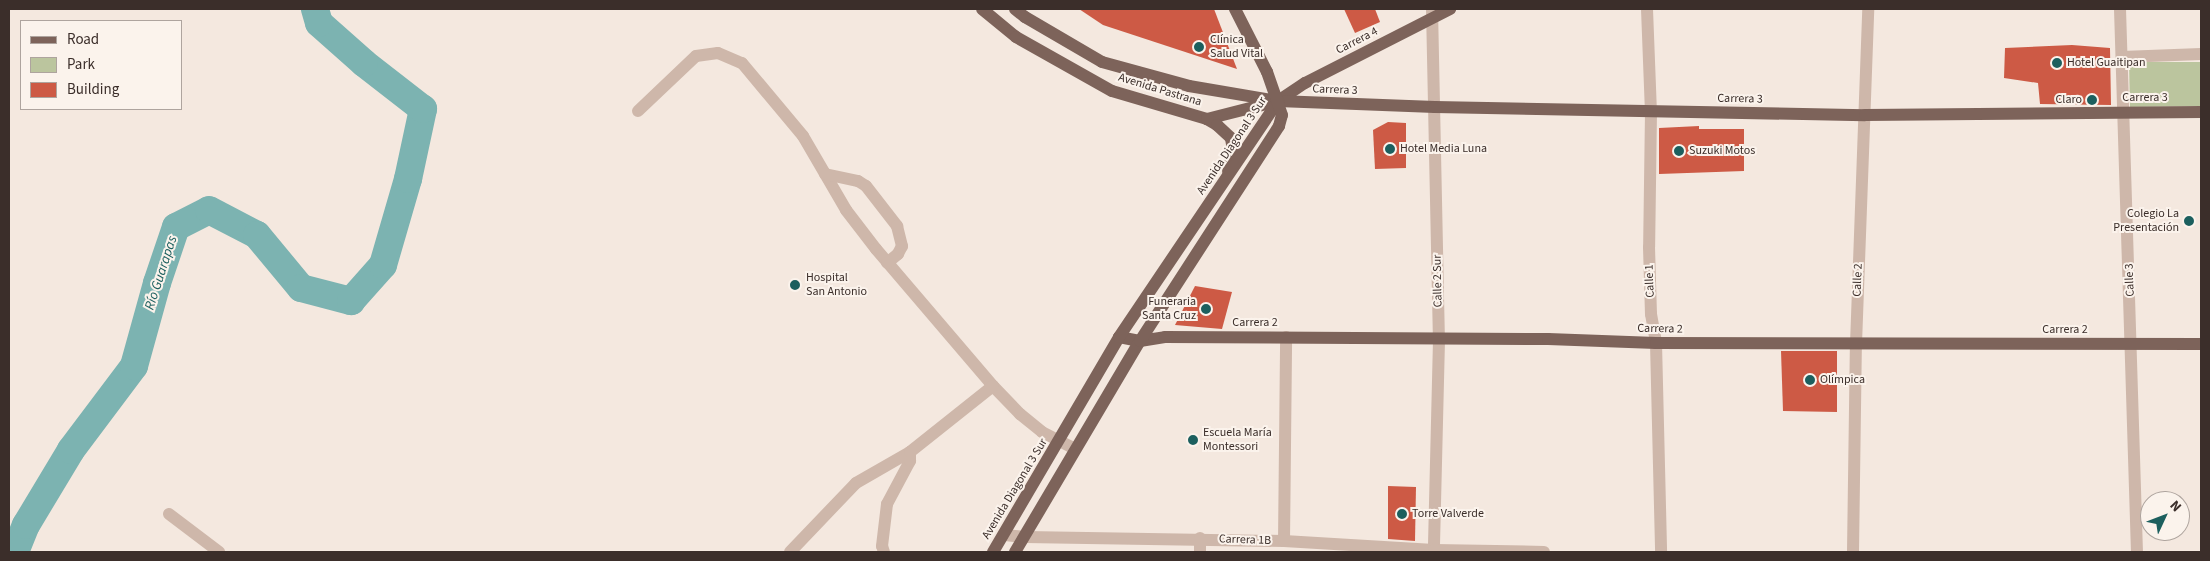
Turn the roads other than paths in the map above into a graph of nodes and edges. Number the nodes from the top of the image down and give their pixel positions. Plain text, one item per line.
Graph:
1 (982, 9) edge
2 (1015, 9) edge
3 (1235, 9) edge
4 (1450, 9) edge
5 (1647, 9) edge
6 (1868, 9) edge
7 (2120, 9) edge
8 (1432, 13) edge
9 (2201, 54) edge
10 (2122, 57) junction
11 (1278, 101) junction
12 (1435, 107) junction
13 (638, 111) dead end
14 (1651, 112) junction
15 (2125, 112) junction
16 (2201, 112) edge
17 (1865, 115) junction
18 (1207, 119) junction
19 (825, 174) junction
20 (1225, 181) junction
21 (887, 263) junction
22 (1119, 336) junction
23 (1286, 337) junction
24 (1439, 340) junction
25 (1140, 341) junction
26 (1656, 343) junction
27 (2132, 343) junction
28 (1856, 344) junction
29 (2201, 344) edge
30 (993, 386) junction
31 (1060, 442) junction
32 (1075, 449) junction
33 (910, 452) junction
34 (169, 514) dead end
35 (1005, 535) junction
36 (1024, 537) junction
37 (1200, 538) junction
38 (1284, 541) junction
39 (1434, 551) edge
40 (219, 552) edge
41 (790, 552) edge
42 (884, 552) edge
43 (993, 552) edge
44 (1015, 552) edge
45 (1200, 552) edge
46 (1544, 552) edge
47 (1661, 552) edge
48 (1853, 552) edge
49 (2133, 552) edge
50 (2138, 552) edge

1 - 18 main road, Avenida Pastrana
2 - 11 main road, Avenida Pastrana
3 - 11 main road
4 - 8 main road, Carrera 4
5 - 14 street, Calle 1
6 - 17 street, Calle 2
7 - 10 street, Calle 3
8 - 11 main road, Carrera 4
8 - 12 street, Calle 2 Sur
9 - 10 street
10 - 15 street, Calle 3
11 - 12 main road, Carrera 3
11 - 18 main road, Avenida Pastrana
11 - 20 main road, Avenida Diagonal 3 Sur
11 - 25 main road, Avenida Diagonal 3 Sur
12 - 14 main road, Carrera 3
12 - 24 street, Calle 2 Sur
13 - 19 street
14 - 17 main road, Carrera 3
14 - 26 street, Calle 1
15 - 16 main road, Carrera 3
15 - 17 main road, Carrera 3
15 - 27 street, Calle 3
17 - 28 street, Calle 2
18 - 20 main road
19 - 21 street
19 - 21 street
20 - 22 main road, Avenida Diagonal 3 Sur
21 - 30 street
22 - 25 main road, Carrera 2
22 - 31 main road, Avenida Diagonal 3 Sur
23 - 24 main road, Carrera 2
23 - 25 main road, Carrera 2
23 - 38 street
24 - 26 main road, Carrera 2
24 - 39 street, Calle 2 Sur
25 - 32 main road, Avenida Diagonal 3 Sur
26 - 28 main road, Carrera 2
26 - 47 street, Calle 1
27 - 28 main road, Carrera 2
27 - 29 main road, Carrera 2
27 - 50 street, Calle 3
28 - 48 street, Calle 2
30 - 31 street
30 - 33 street
31 - 32 street
31 - 35 main road, Avenida Diagonal 3 Sur
32 - 36 main road, Avenida Diagonal 3 Sur
33 - 41 street
33 - 42 street
34 - 40 street
35 - 36 street, Carrera 1B
35 - 43 main road, Avenida Diagonal 3 Sur
36 - 37 street, Carrera 1B
36 - 44 main road, Avenida Diagonal 3 Sur
37 - 38 street, Carrera 1B
37 - 45 street
38 - 39 street, Carrera 1B
39 - 46 street, Carrera 1B
49 - 50 street

